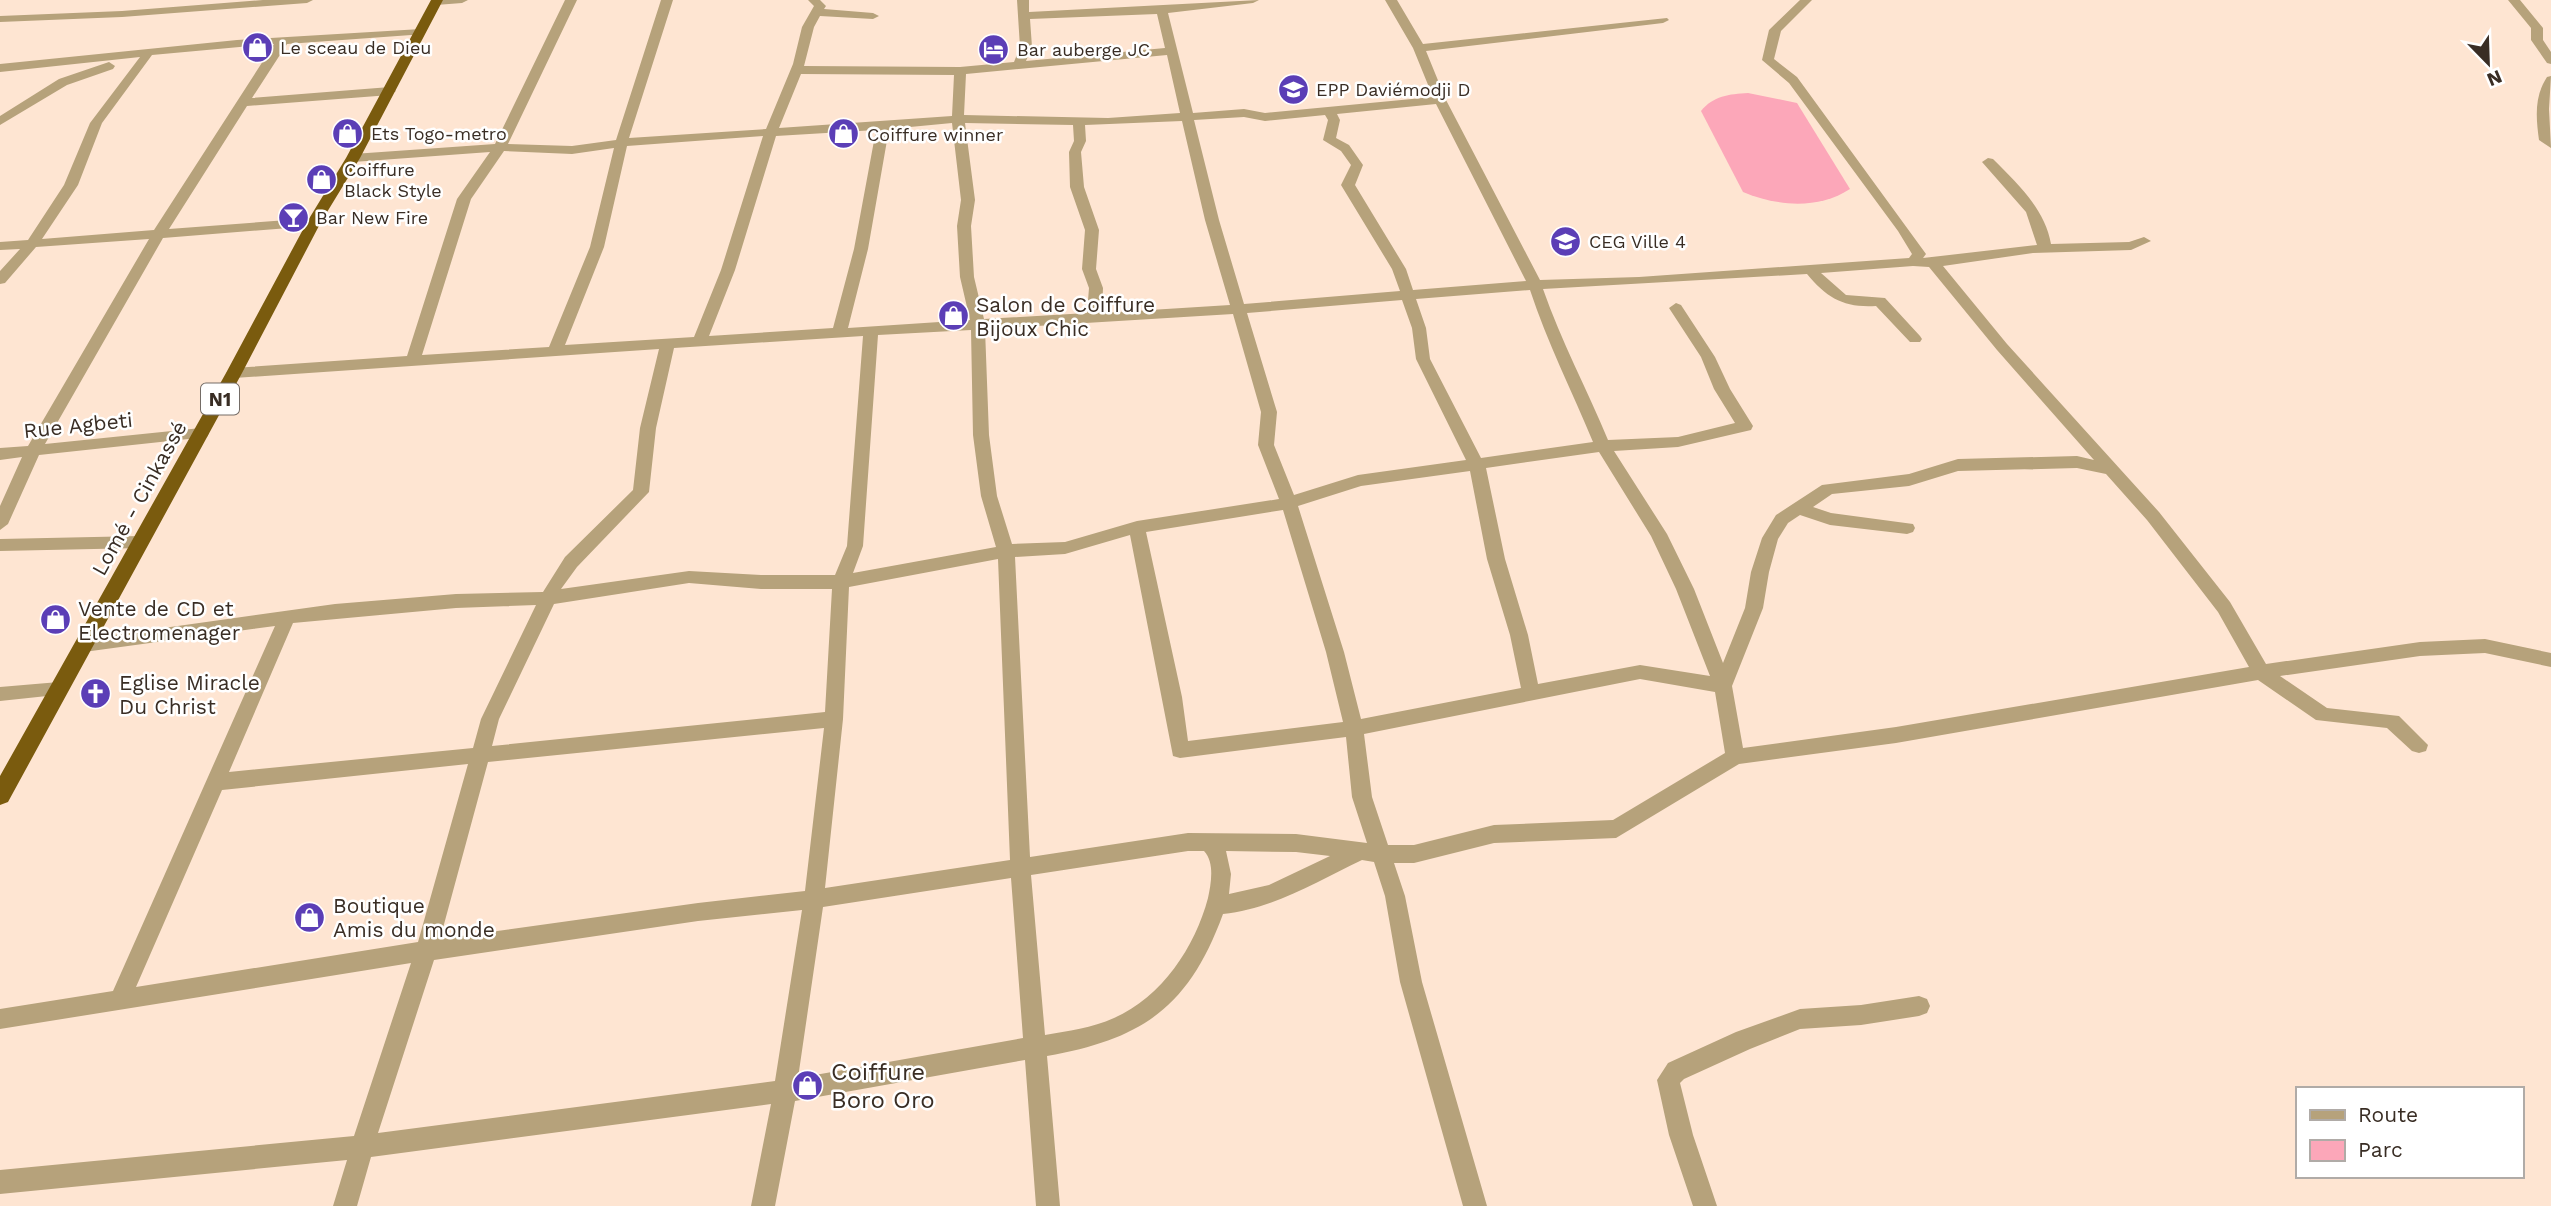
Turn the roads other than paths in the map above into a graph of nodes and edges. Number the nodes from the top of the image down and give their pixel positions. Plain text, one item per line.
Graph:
1 (81, 0) edge
2 (176, 0) edge
3 (307, 0) edge
4 (462, 0) edge
5 (571, 0) edge
6 (667, 0) edge
7 (1023, 0) edge
8 (1253, 0) edge
9 (1391, 0) edge
10 (1806, 0) edge
11 (2514, 0) edge
12 (437, 1) edge
13 (820, 4) edge
14 (162, 10) junction
15 (1162, 10) junction
16 (72, 15) junction
17 (873, 16) dead end
18 (1025, 16) junction
19 (0, 19) edge
20 (1663, 20) dead end
21 (421, 32) junction
22 (283, 40) junction
23 (1419, 48) junction
24 (1171, 51) junction
25 (148, 54) junction
26 (2551, 60) edge
27 (1019, 65) junction
28 (0, 68) edge
29 (797, 70) junction
30 (960, 71) junction
31 (2551, 80) edge
32 (390, 91) junction
33 (1440, 100) junction
34 (245, 102) junction
35 (1329, 110) junction
36 (1186, 117) junction
37 (958, 119) junction
38 (0, 121) edge
39 (1079, 122) junction
40 (883, 126) junction
41 (771, 131) junction
42 (621, 142) junction
43 (2551, 144) edge
44 (500, 147) junction
45 (353, 158) junction
46 (1989, 162) dead end
47 (314, 222) junction
48 (158, 235) junction
49 (2144, 241) dead end
50 (32, 244) junction
51 (0, 246) edge
52 (2045, 248) junction
53 (1913, 262) junction
54 (1934, 264) junction
55 (1811, 271) junction
56 (0, 280) edge
57 (1535, 285) junction
58 (1407, 295) junction
59 (1676, 308) dead end
60 (1238, 309) junction
61 (1094, 318) junction
62 (978, 324) junction
63 (871, 331) junction
64 (839, 333) junction
65 (1915, 339) dead end
66 (700, 341) junction
67 (668, 343) junction
68 (555, 351) junction
69 (413, 360) junction
70 (234, 373) junction
71 (201, 433) junction
72 (1603, 446) junction
73 (33, 451) junction
74 (0, 454) edge
75 (1478, 466) junction
76 (2108, 469) junction
77 (1290, 503) junction
78 (1800, 509) junction
79 (0, 524) edge
80 (1137, 527) junction
81 (1907, 528) dead end
82 (141, 542) junction
83 (0, 545) edge
84 (1006, 551) junction
85 (841, 582) junction
86 (549, 598) junction
87 (287, 618) junction
88 (84, 645) junction
89 (2551, 660) edge
90 (2262, 673) junction
91 (1723, 686) junction
92 (59, 689) junction
93 (1531, 693) junction
94 (0, 694) edge
95 (834, 719) junction
96 (1354, 728) junction
97 (2419, 746) dead end
98 (480, 757) junction
99 (1735, 757) junction
100 (215, 782) junction
101 (0, 796) edge
102 (1208, 842) junction
103 (1371, 853) junction
104 (1020, 866) junction
105 (814, 899) junction
106 (1216, 905) junction
107 (426, 951) junction
108 (120, 1000) junction
109 (1919, 1006) dead end
110 (0, 1018) edge
111 (1034, 1047) junction
112 (785, 1091) junction
113 (362, 1147) junction
114 (0, 1182) edge
115 (345, 1206) edge
116 (762, 1206) edge
117 (1048, 1206) edge
118 (1475, 1206) edge
119 (1705, 1206) edge

1 - 16 street
2 - 14 street
3 - 14 street
4 - 12 street
5 - 44 street
6 - 42 street
7 - 18 street
8 - 15 street
9 - 23 street
10 - 53 street
11 - 26 street
12 - 21 highway, Lomé - Cinkassé / N1
13 - 17 street
13 - 29 street
14 - 16 street
15 - 18 street
15 - 24 street
16 - 19 street
18 - 27 street
20 - 23 street
21 - 22 street
21 - 32 highway, Lomé - Cinkassé / N1
22 - 25 street
22 - 34 street
23 - 33 street
24 - 27 street
24 - 36 street
25 - 28 street
25 - 38 street
25 - 50 street
27 - 30 street
29 - 30 street
29 - 41 street
30 - 37 street
31 - 43 street
32 - 34 street
32 - 45 highway, Lomé - Cinkassé / N1
33 - 35 street
33 - 57 street
34 - 48 street
35 - 36 street
35 - 58 street
36 - 39 street
36 - 60 street
37 - 39 street
37 - 40 street
37 - 62 street
39 - 61 street
40 - 41 street
40 - 64 street
41 - 42 street
41 - 66 street
42 - 44 street
42 - 68 street
44 - 45 street
44 - 69 street
45 - 47 highway, Lomé - Cinkassé / N1
46 - 52 street
47 - 48 street
47 - 70 highway, Lomé - Cinkassé / N1
48 - 50 street
48 - 73 street
49 - 52 street
50 - 51 street
50 - 56 street
52 - 54 street
53 - 54 street
53 - 55 street
54 - 76 street
55 - 57 street
55 - 65 street
57 - 58 street
57 - 72 street
58 - 60 street
58 - 75 street
59 - 72 street
60 - 61 street
60 - 77 street
61 - 62 street
62 - 63 street
62 - 84 street
63 - 64 street
63 - 85 street
64 - 66 street
66 - 67 street
67 - 68 street
67 - 86 street
68 - 69 street
69 - 70 street
70 - 71 highway, Lomé - Cinkassé / N1
71 - 73 street, Rue Agbeti
71 - 82 highway, Lomé - Cinkassé / N1
72 - 75 street
72 - 91 street
73 - 74 street, Rue Agbeti
73 - 79 street
75 - 77 street
75 - 93 street
76 - 78 street
76 - 90 street
77 - 80 street
77 - 96 street
78 - 81 street
78 - 91 street
80 - 84 street
80 - 96 street
82 - 83 street
82 - 88 highway, Lomé - Cinkassé / N1
84 - 85 street
84 - 104 street
85 - 86 street
85 - 95 street
86 - 87 street
86 - 98 street
87 - 88 street
87 - 100 street
88 - 92 highway, Lomé - Cinkassé / N1
89 - 90 street
90 - 97 street
90 - 99 street
91 - 93 street
91 - 99 street
92 - 94 street
92 - 101 highway, Lomé - Cinkassé / N1
93 - 96 street
95 - 98 street
95 - 105 street
96 - 103 street
98 - 100 street
98 - 107 street
99 - 103 street
100 - 108 street
102 - 103 street
102 - 104 street
102 - 106 street
103 - 106 street
103 - 118 street
104 - 105 street
104 - 111 street
105 - 107 street
105 - 112 street
106 - 111 street
107 - 108 street
107 - 113 street
108 - 110 street
109 - 119 street
111 - 112 street
111 - 117 street
112 - 113 street
112 - 116 street
113 - 114 street
113 - 115 street

